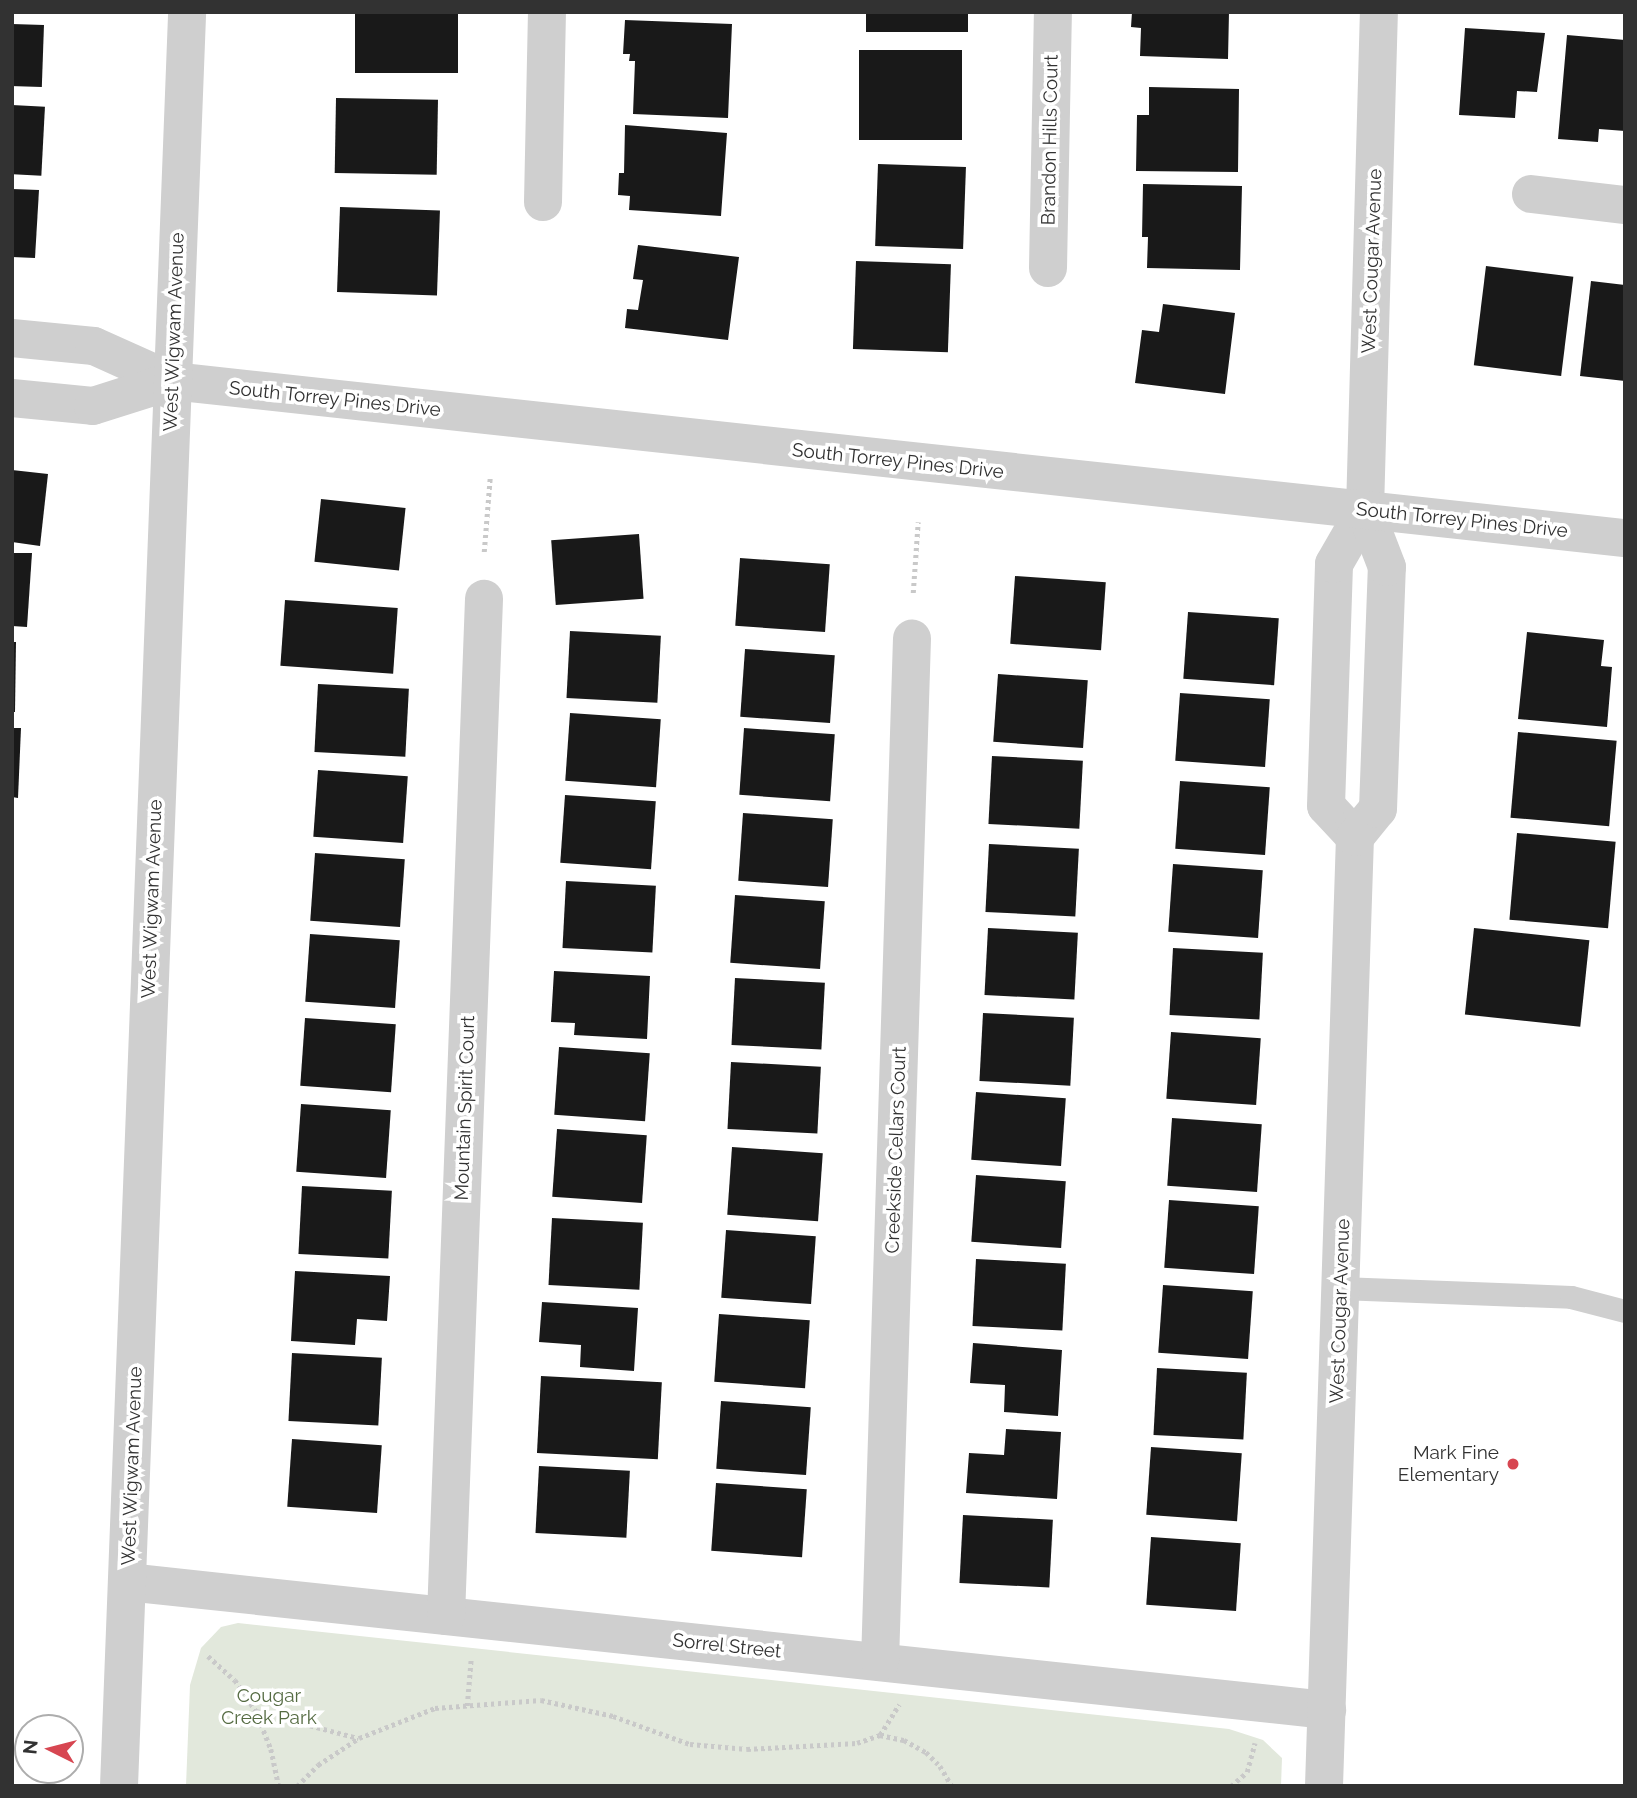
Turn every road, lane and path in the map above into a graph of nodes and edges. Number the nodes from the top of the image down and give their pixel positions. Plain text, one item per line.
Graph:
1 (187, 12) edge
2 (547, 12) edge
3 (1053, 12) edge
4 (1379, 12) edge
5 (1531, 194) dead end
6 (543, 202) dead end
7 (1625, 205) edge
8 (1048, 268) dead end
9 (12, 338) edge
10 (172, 380) junction
11 (12, 398) edge
12 (490, 477) dead end
13 (1365, 510) junction
14 (918, 522) dead end
15 (1625, 538) edge
16 (484, 552) dead end
17 (913, 593) dead end
18 (484, 599) dead end
19 (912, 638) dead end
20 (1355, 837) junction
21 (1340, 1288) junction
22 (1625, 1311) edge
23 (127, 1582) junction
24 (460, 1618) junction
25 (208, 1656) dead end
26 (880, 1662) junction
27 (923, 1667) junction
28 (1267, 1703) junction
29 (467, 1706) junction
30 (256, 1710) junction
31 (1327, 1710) junction
32 (880, 1735) junction
33 (359, 1738) junction
34 (119, 1786) edge
35 (279, 1786) edge
36 (297, 1786) edge
37 (951, 1786) edge
38 (1231, 1786) edge
39 (1324, 1786) edge

1 - 10 street, West Wigwam Avenue
2 - 6 street
3 - 8 street, Brandon Hills Court
4 - 13 street, West Cougar Avenue
5 - 7 street
9 - 10 street, South Torrey Pines Drive
10 - 11 street, South Torrey Pines Drive
10 - 13 street, South Torrey Pines Drive
10 - 23 street, West Wigwam Avenue
12 - 16 path
13 - 15 street, South Torrey Pines Drive
13 - 20 street, West Cougar Avenue
13 - 20 street, West Cougar Avenue
14 - 17 path
18 - 24 street, Mountain Spirit Court
19 - 26 street, Creekside Cellars Court
20 - 21 street, West Cougar Avenue
21 - 22 lane
21 - 31 street, West Cougar Avenue
23 - 24 street, Sorrel Street
23 - 34 street, West Wigwam Avenue
24 - 26 street, Sorrel Street
24 - 29 path
25 - 30 path
26 - 27 street, Sorrel Street
27 - 28 street, Sorrel Street
27 - 32 path
28 - 31 street, Sorrel Street
28 - 38 path
29 - 32 path
29 - 33 path
30 - 33 path
30 - 35 path
31 - 39 street, West Cougar Avenue
32 - 37 path
33 - 36 path

